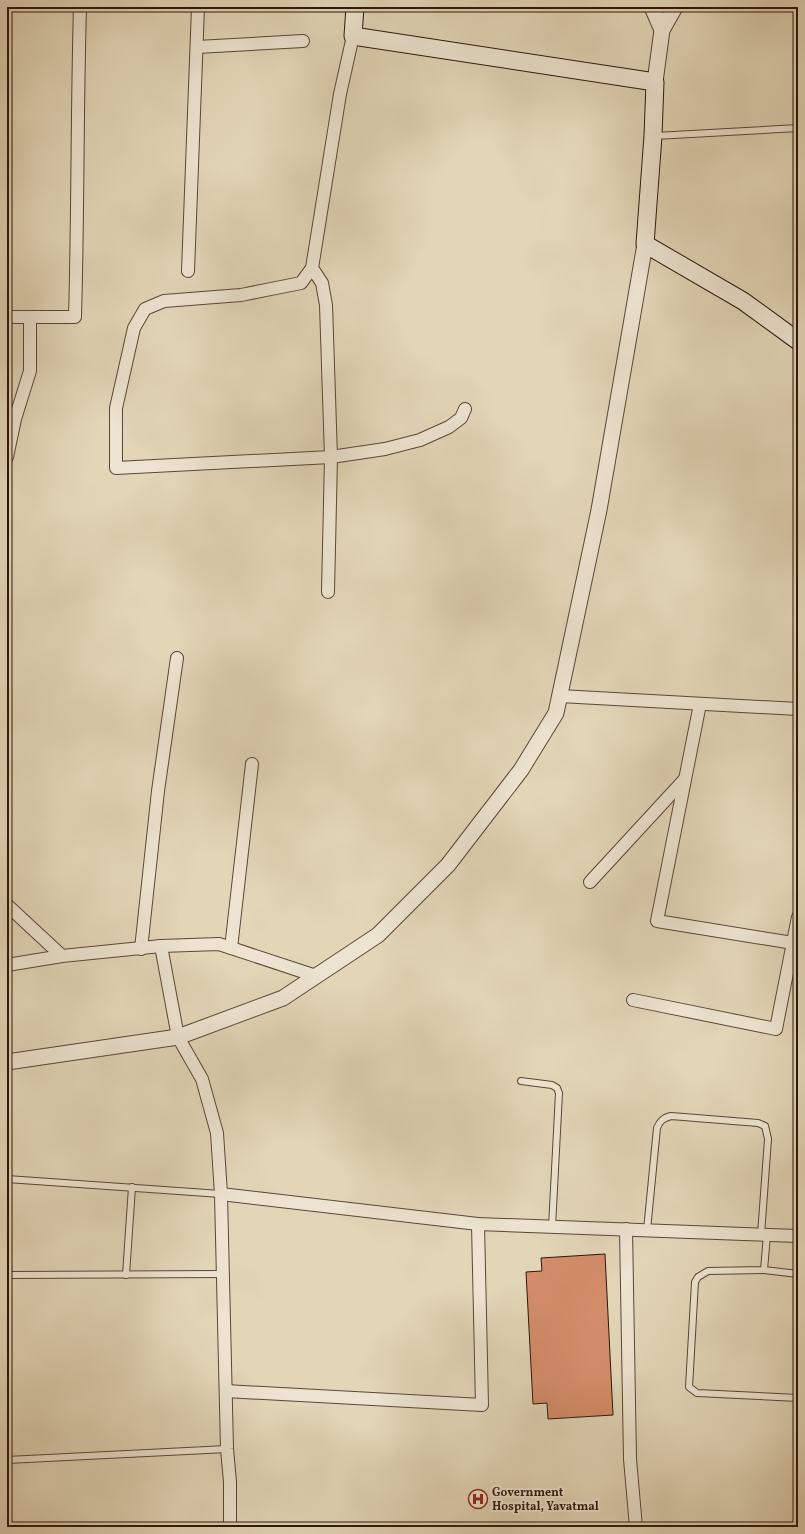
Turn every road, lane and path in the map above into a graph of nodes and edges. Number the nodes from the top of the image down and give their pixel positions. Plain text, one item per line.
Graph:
1 (80, 7) edge
2 (198, 7) edge
3 (355, 7) edge
4 (652, 7) edge
5 (675, 7) edge
6 (662, 30) junction
7 (353, 36) junction
8 (302, 41) dead end
9 (197, 47) junction
10 (655, 82) junction
11 (798, 128) edge
12 (653, 136) junction
13 (645, 244) junction
14 (312, 268) junction
15 (188, 271) dead end
16 (7, 317) edge
17 (30, 317) junction
18 (798, 341) edge
19 (466, 409) dead end
20 (7, 457) edge
21 (331, 457) junction
22 (328, 592) dead end
23 (177, 658) dead end
24 (560, 696) junction
25 (700, 704) junction
26 (798, 710) edge
27 (252, 764) dead end
28 (685, 779) junction
29 (590, 882) dead end
30 (7, 905) edge
31 (798, 917) edge
32 (793, 943) junction
33 (161, 946) junction
34 (231, 948) junction
35 (141, 949) junction
36 (62, 956) junction
37 (7, 965) edge
38 (316, 976) junction
39 (634, 1000) dead end
40 (178, 1037) junction
41 (7, 1062) edge
42 (521, 1081) dead end
43 (7, 1179) edge
44 (132, 1187) junction
45 (221, 1194) junction
46 (478, 1224) junction
47 (552, 1226) junction
48 (626, 1229) junction
49 (648, 1230) junction
50 (764, 1235) junction
51 (798, 1236) edge
52 (764, 1270) junction
53 (223, 1274) junction
54 (798, 1274) edge
55 (7, 1275) edge
56 (126, 1275) junction
57 (226, 1391) junction
58 (798, 1398) edge
59 (227, 1449) junction
60 (7, 1460) edge
61 (230, 1527) edge
62 (636, 1527) edge

1 - 17 street
2 - 9 street
3 - 7 main road
4 - 6 street
5 - 6 street
6 - 10 street
7 - 10 main road
7 - 14 street
8 - 9 street
9 - 15 street
10 - 12 main road
11 - 12 lane
12 - 13 main road
13 - 18 main road
13 - 24 street
14 - 21 street
14 - 21 street
16 - 17 street
17 - 20 street
19 - 21 street
21 - 22 street
23 - 35 street
24 - 25 street
24 - 38 street
25 - 26 street
25 - 28 street
27 - 34 street
28 - 29 street
28 - 32 street
30 - 36 street
31 - 32 street
32 - 39 street
33 - 34 street
33 - 35 street
33 - 40 street
34 - 38 street
35 - 36 street
36 - 37 street
38 - 40 street
40 - 41 street
40 - 45 street
42 - 47 lane
43 - 44 lane
44 - 45 lane
44 - 56 lane
45 - 46 street
45 - 53 street
46 - 47 street
46 - 57 street
47 - 48 street
48 - 49 street
48 - 62 street
49 - 50 street
49 - 50 lane
50 - 51 street
50 - 52 lane
52 - 54 lane
52 - 58 lane
53 - 56 lane
53 - 57 street
55 - 56 lane
57 - 59 street
59 - 60 lane
59 - 61 street

